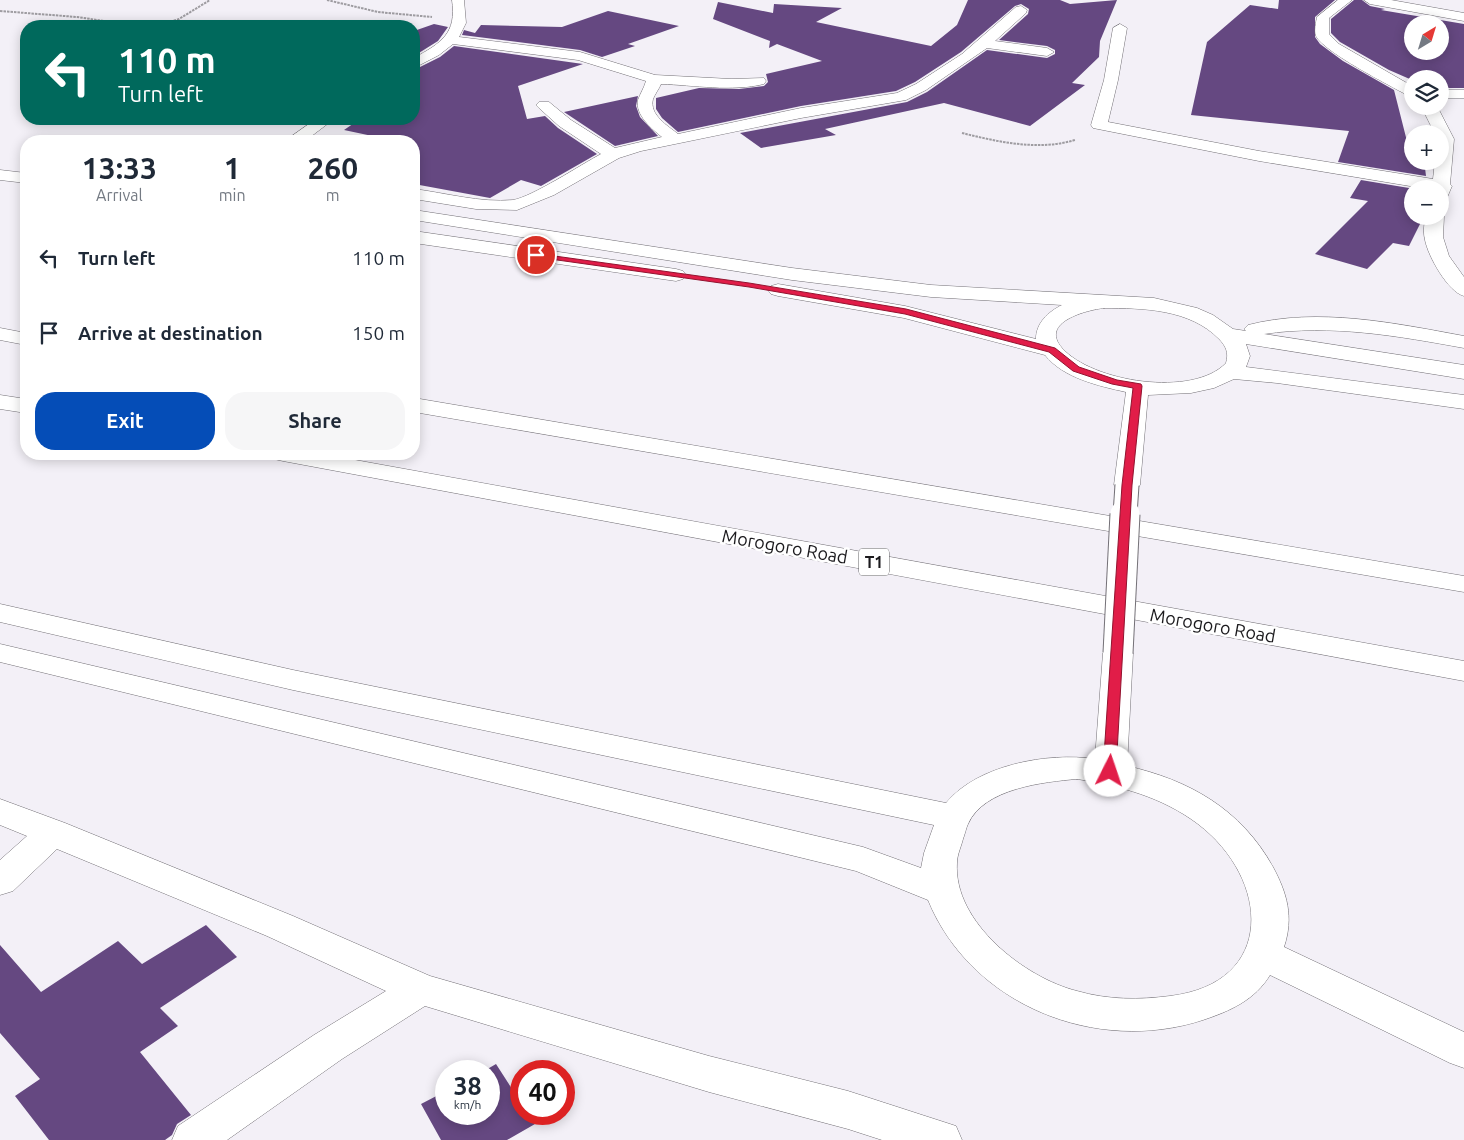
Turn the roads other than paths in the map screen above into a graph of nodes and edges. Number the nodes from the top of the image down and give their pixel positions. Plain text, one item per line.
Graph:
1 (458, 0) edge
2 (1346, 0) edge
3 (1370, 0) edge
4 (1021, 10) dead end
5 (1464, 17) edge
6 (1120, 28) dead end
7 (450, 40) junction
8 (984, 44) junction
9 (1047, 52) dead end
10 (420, 60) edge
11 (654, 79) junction
12 (759, 81) dead end
13 (1404, 87) edge
14 (1449, 94) edge
15 (1464, 94) edge
16 (544, 105) dead end
17 (1434, 115) edge
18 (318, 125) edge
19 (303, 135) edge
20 (675, 139) junction
21 (613, 154) junction
22 (0, 174) edge
23 (20, 177) edge
24 (1442, 180) edge
25 (1404, 184) edge
26 (420, 195) edge
27 (420, 217) edge
28 (1433, 225) edge
29 (420, 238) edge
30 (1455, 266) edge
31 (1464, 290) edge
32 (1104, 302) junction
33 (0, 334) edge
34 (1229, 335) junction
35 (20, 337) edge
36 (1464, 342) edge
37 (1052, 350) junction
38 (1230, 372) junction
39 (1464, 372) edge
40 (1138, 386) junction
41 (0, 402) edge
42 (1464, 402) edge
43 (20, 405) edge
44 (420, 406) edge
45 (316, 460) edge
46 (1464, 584) edge
47 (0, 613) edge
48 (0, 653) edge
49 (1464, 671) edge
50 (1110, 771) junction
51 (0, 811) edge
52 (954, 817) junction
53 (52, 832) junction
54 (0, 881) edge
55 (942, 891) junction
56 (1263, 954) junction
57 (420, 989) junction
58 (1464, 1051) edge
59 (923, 1137) edge
60 (193, 1140) edge

1 - 7 main road
2 - 13 main road
3 - 5 main road
4 - 8 main road
6 - 25 main road
7 - 10 main road
7 - 11 main road
8 - 9 main road
8 - 20 main road
11 - 12 main road
11 - 20 main road
14 - 15 main road
16 - 21 main road
17 - 24 main road
18 - 19 main road
20 - 21 main road
21 - 26 main road
22 - 23 main road
27 - 32 main road
28 - 30 main road
29 - 37 main road
30 - 31 main road
32 - 34 main road
32 - 37 main road
33 - 35 main road
34 - 36 main road
34 - 38 main road
34 - 39 main road
37 - 40 main road
38 - 40 main road
38 - 42 main road
40 - 50 main road, bridge
41 - 43 main road
44 - 46 main road
45 - 49 main road, Morogoro Road / T1
47 - 52 main road
48 - 55 main road
50 - 52 main road
50 - 56 main road
51 - 53 main road
52 - 55 main road
53 - 54 main road
53 - 57 main road
55 - 56 main road
56 - 58 main road
57 - 59 main road
57 - 60 main road

